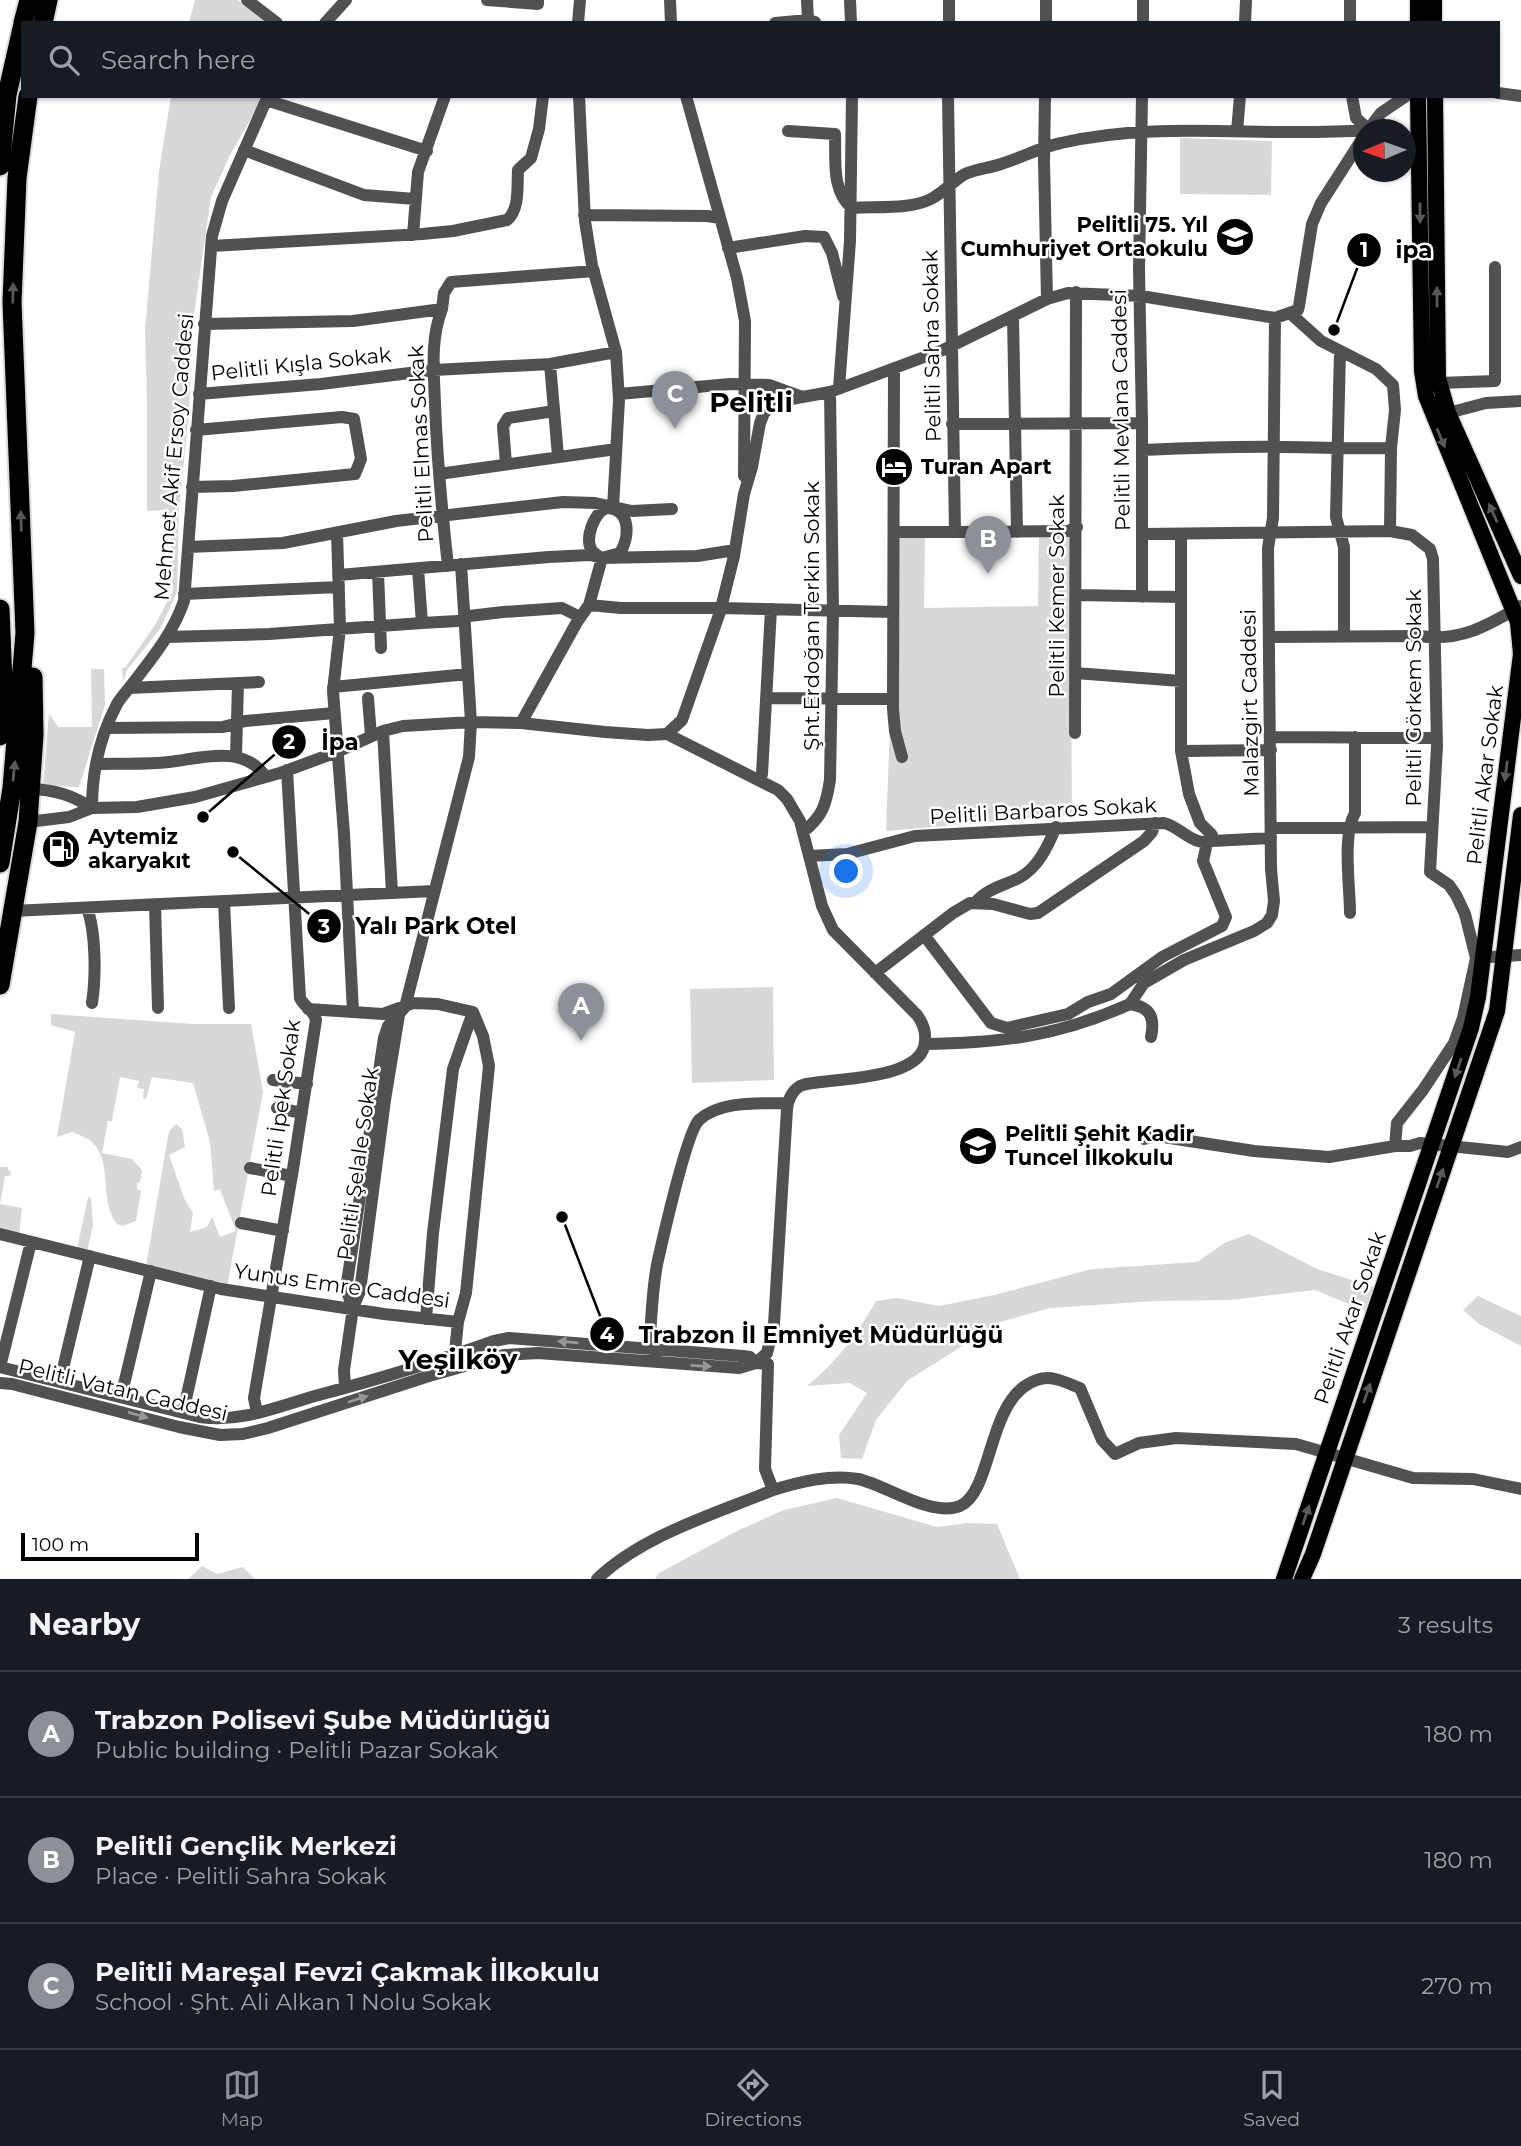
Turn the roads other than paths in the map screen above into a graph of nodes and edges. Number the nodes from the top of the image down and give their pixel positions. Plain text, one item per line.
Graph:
1 (29, 0) edge
2 (48, 0) edge
3 (247, 0) edge
4 (346, 0) edge
5 (486, 0) edge
6 (538, 0) edge
7 (580, 0) edge
8 (670, 0) edge
9 (807, 0) edge
10 (850, 0) edge
11 (949, 0) edge
12 (1046, 0) edge
13 (1143, 0) edge
14 (1246, 0) edge
15 (1350, 0) edge
16 (1418, 0) edge
17 (1434, 0) edge
18 (24, 21) edge
19 (43, 21) edge
20 (273, 21) edge
21 (328, 21) edge
22 (578, 21) edge
23 (671, 21) edge
24 (811, 21) edge
25 (850, 21) edge
26 (948, 21) edge
27 (1046, 21) edge
28 (1143, 21) edge
29 (1245, 21) edge
30 (1350, 21) edge
31 (1418, 21) edge
32 (1434, 21) edge
33 (21, 32) edge
34 (1500, 93) edge
35 (1521, 96) edge
36 (28, 98) edge
37 (267, 98) edge
38 (444, 98) edge
39 (543, 98) edge
40 (579, 98) edge
41 (687, 98) edge
42 (852, 98) edge
43 (948, 98) edge
44 (1045, 98) edge
45 (1142, 98) edge
46 (1240, 98) edge
47 (1352, 98) edge
48 (1403, 98) edge
49 (1418, 98) edge
50 (1435, 98) edge
51 (1357, 119) edge
52 (1376, 119) edge
53 (788, 131) dead end
54 (1237, 131) junction
55 (1353, 131) edge
56 (1141, 133) junction
57 (1045, 148) junction
58 (244, 150) junction
59 (427, 151) junction
60 (1353, 152) edge
61 (0, 166) edge
62 (949, 185) junction
63 (415, 199) junction
64 (852, 208) junction
65 (584, 215) junction
66 (720, 218) junction
67 (413, 234) junction
68 (211, 246) junction
69 (728, 247) junction
70 (1495, 267) dead end
71 (594, 271) junction
72 (1076, 292) junction
73 (1139, 296) junction
74 (1047, 299) junction
75 (846, 307) junction
76 (442, 309) junction
77 (1291, 314) junction
78 (1013, 317) junction
79 (1275, 318) junction
80 (204, 324) junction
81 (951, 346) junction
82 (1340, 351) junction
83 (616, 352) junction
84 (550, 364) junction
85 (894, 368) junction
86 (434, 370) junction
87 (1439, 383) junction
88 (746, 384) junction
89 (835, 390) junction
90 (199, 394) junction
91 (619, 394) junction
92 (802, 397) junction
93 (1521, 401) edge
94 (554, 411) junction
95 (1448, 413) junction
96 (953, 424) junction
97 (1015, 424) junction
98 (1142, 424) junction
99 (1077, 425) junction
100 (196, 430) junction
101 (1275, 447) junction
102 (1338, 448) junction
103 (1391, 448) junction
104 (616, 449) junction
105 (1142, 450) junction
106 (558, 456) junction
107 (506, 464) junction
108 (439, 474) junction
109 (192, 487) junction
110 (744, 494) junction
111 (613, 508) junction
112 (672, 509) dead end
113 (443, 516) junction
114 (1077, 527) junction
115 (1390, 531) junction
116 (955, 532) junction
117 (1017, 532) junction
118 (1339, 532) junction
119 (337, 533) junction
120 (894, 533) junction
121 (1142, 534) junction
122 (1181, 534) junction
123 (1271, 534) junction
124 (188, 547) junction
125 (735, 550) junction
126 (602, 558) junction
127 (22, 562) junction
128 (454, 565) junction
129 (418, 569) junction
130 (377, 572) junction
131 (1521, 576) edge
132 (339, 581) junction
133 (184, 594) junction
134 (1077, 595) junction
135 (1142, 597) junction
136 (1181, 597) junction
137 (589, 605) junction
138 (721, 608) junction
139 (1517, 608) edge
140 (0, 609) edge
141 (771, 609) junction
142 (833, 610) junction
143 (893, 612) junction
144 (580, 617) junction
145 (465, 618) junction
146 (422, 623) junction
147 (380, 625) junction
148 (340, 628) junction
149 (1344, 636) junction
150 (167, 637) junction
151 (1270, 637) junction
152 (1434, 638) junction
153 (381, 648) dead end
154 (1075, 673) junction
155 (468, 674) junction
156 (1181, 681) junction
157 (259, 682) dead end
158 (238, 683) junction
159 (333, 687) junction
160 (129, 688) junction
161 (368, 698) dead end
162 (766, 698) junction
163 (832, 698) junction
164 (893, 699) junction
165 (334, 713) junction
166 (471, 722) junction
167 (521, 723) junction
168 (237, 724) junction
169 (107, 728) junction
170 (1075, 733) dead end
171 (377, 734) junction
172 (667, 734) junction
173 (0, 736) edge
174 (1355, 737) junction
175 (1437, 738) junction
176 (1271, 744) junction
177 (1181, 751) junction
178 (337, 752) junction
179 (236, 757) junction
180 (902, 757) dead end
181 (96, 764) junction
182 (288, 770) junction
183 (266, 777) junction
184 (760, 780) junction
185 (31, 789) junction
186 (92, 808) junction
187 (1521, 815) edge
188 (28, 822) junction
189 (1155, 823) junction
190 (1056, 827) junction
191 (1432, 827) junction
192 (1350, 828) junction
193 (803, 832) junction
194 (1271, 833) junction
195 (1210, 842) junction
196 (809, 856) junction
197 (0, 863) edge
198 (434, 891) junction
199 (392, 893) junction
200 (348, 895) junction
201 (296, 898) junction
202 (224, 901) junction
203 (975, 903) junction
204 (155, 905) junction
205 (87, 908) junction
206 (12, 911) junction
207 (1350, 913) dead end
208 (924, 935) junction
209 (1521, 955) edge
210 (1503, 956) junction
211 (1479, 958) junction
212 (875, 972) junction
213 (0, 985) edge
214 (92, 1003) dead end
215 (1130, 1004) junction
216 (158, 1008) dead end
217 (229, 1008) dead end
218 (308, 1009) junction
219 (402, 1011) junction
220 (353, 1012) junction
221 (473, 1012) junction
222 (1151, 1037) dead end
223 (925, 1044) junction
224 (272, 1080) dead end
225 (307, 1084) junction
226 (788, 1103) junction
227 (277, 1108) dead end
228 (302, 1113) junction
229 (1144, 1139) dead end
230 (1432, 1143) junction
231 (1451, 1145) junction
232 (1395, 1146) junction
233 (1521, 1147) edge
234 (250, 1168) dead end
235 (292, 1176) junction
236 (241, 1223) dead end
237 (283, 1231) junction
238 (0, 1234) edge
239 (31, 1242) junction
240 (90, 1256) junction
241 (151, 1271) junction
242 (211, 1286) junction
243 (272, 1296) junction
244 (353, 1308) junction
245 (426, 1319) junction
246 (458, 1322) junction
247 (455, 1354) junction
248 (649, 1355) junction
249 (756, 1363) junction
250 (0, 1367) edge
251 (454, 1369) junction
252 (60, 1381) junction
253 (0, 1383) edge
254 (345, 1388) junction
255 (121, 1397) junction
256 (257, 1412) junction
257 (183, 1413) junction
258 (1327, 1451) junction
259 (1345, 1458) junction
260 (1521, 1489) edge
261 (773, 1490) junction
262 (597, 1579) edge
263 (1284, 1579) edge
264 (1302, 1579) edge

1 - 18 highway
2 - 19 highway
3 - 20 street
4 - 21 street
5 - 6 street
7 - 22 street
8 - 23 street
9 - 24 street
10 - 25 street
11 - 26 street
12 - 27 street
13 - 28 street
14 - 29 street
15 - 30 street
16 - 31 main road
17 - 32 main road
33 - 61 highway
34 - 35 street
127 -> 36 highway
37 - 58 street, Mehmet Akif Ersoy Caddesi
37 - 59 street
38 - 59 street
39 - 67 street
40 - 65 street
41 - 66 street
42 - 64 street, Şht.Erdoğan Terkin Sokak
43 - 62 street, Pelitli Sahra Sokak
44 - 57 street
45 - 56 street, Pelitli Mevlana Caddesi
46 - 54 street
47 - 51 street
48 - 52 street
49 -> 139 main road, Pelitli Akar Sokak
87 -> 50 main road
53 - 64 street
54 - 55 street
54 - 56 street
56 - 57 street
56 - 73 street, Pelitli Mevlana Caddesi
57 - 62 street
57 - 74 street
58 - 63 street
58 - 68 street, Mehmet Akif Ersoy Caddesi
59 - 63 street
60 - 77 street
62 - 64 street
62 - 81 street, Pelitli Sahra Sokak
63 - 67 street
64 - 75 street, Şht.Erdoğan Terkin Sokak
65 - 66 street
65 - 71 street
66 - 69 street
67 - 68 street
68 - 80 street, Mehmet Akif Ersoy Caddesi
69 - 75 street
69 - 88 street
70 - 87 street
71 - 76 street
71 - 83 street
72 - 73 street
72 - 74 street
72 - 99 street, Pelitli Kemer Sokak
73 - 79 street
73 - 98 street, Pelitli Mevlana Caddesi
74 - 78 street
75 - 89 street, Şht.Erdoğan Terkin Sokak
76 - 80 street, Pelitli Elmas Sokak
76 - 86 street, Pelitli Elmas Sokak
77 - 79 street
77 - 82 street
78 - 81 street
78 - 97 street
79 - 101 street, Malazgirt Caddesi
80 - 90 street, Mehmet Akif Ersoy Caddesi
81 - 85 street
81 - 96 street, Pelitli Sahra Sokak
82 - 102 street
82 - 103 street
83 - 84 street, Pelitli Kışla Sokak
83 - 91 street
84 - 86 street, Pelitli Kışla Sokak
84 - 94 street
85 - 89 street
85 - 120 street
86 - 90 street, Pelitli Kışla Sokak
86 - 108 street, Pelitli Elmas Sokak
87 - 95 main road
88 - 91 street
88 - 92 street
88 - 110 street
89 - 92 street
89 - 142 street, Şht.Erdoğan Terkin Sokak
90 - 100 street, Mehmet Akif Ersoy Caddesi
91 - 104 street
92 - 110 street
93 - 95 street
94 - 106 street
94 - 107 street
131 -> 95 main road
96 - 97 street
96 - 116 street, Pelitli Sahra Sokak
97 - 99 street
97 - 117 street
98 - 99 street
98 - 105 street, Pelitli Mevlana Caddesi
99 - 114 street, Pelitli Kemer Sokak
100 - 109 street, Mehmet Akif Ersoy Caddesi
100 - 109 street
101 - 102 street
101 - 105 street
101 - 123 street, Malazgirt Caddesi
102 - 103 street
102 - 118 street
103 - 115 street
104 - 106 street
104 - 111 street
105 - 121 street, Pelitli Mevlana Caddesi
106 - 107 street
107 - 108 street
108 - 113 street, Pelitli Elmas Sokak
109 - 124 street, Mehmet Akif Ersoy Caddesi
110 - 125 street
111 - 112 street
111 - 113 street
111 - 126 street
111 - 126 street
113 - 119 street
113 - 128 street, Pelitli Elmas Sokak
114 - 117 street
114 - 134 street, Pelitli Kemer Sokak
115 - 118 street
115 - 152 street, Pelitli Görkem Sokak
116 - 117 street
116 - 120 street
118 - 123 street
118 - 149 street
119 - 124 street
119 - 132 street
120 - 143 street
121 - 122 street
121 - 135 street, Pelitli Mevlana Caddesi
122 - 123 street
122 - 136 street
123 - 151 street, Malazgirt Caddesi
124 - 133 street, Mehmet Akif Ersoy Caddesi
125 - 126 street
125 - 138 street
126 - 128 street
126 - 137 street
127 - 185 highway
197 -> 127 highway
128 - 129 street
128 - 145 street, Pelitli Elmas Sokak
129 - 130 street
129 - 146 street
130 - 132 street
130 - 147 street
132 - 133 street
132 - 148 street
133 - 150 street, Mehmet Akif Ersoy Caddesi
134 - 135 street
134 - 154 street, Pelitli Kemer Sokak
135 - 136 street
136 - 156 street
137 - 138 street
137 - 144 street
138 - 141 street
138 - 172 street
139 - 152 street
139 -> 211 main road, Pelitli Akar Sokak
140 - 173 highway
141 - 142 street
141 - 162 street
142 - 143 street
142 - 163 street, Şht.Erdoğan Terkin Sokak
143 - 164 street
144 - 145 street
144 - 167 street
145 - 146 street
145 - 155 street, Pelitli Şelale Sokak
146 - 147 street
147 - 148 street
147 - 153 street
148 - 150 street
148 - 159 street
149 - 151 street
149 - 152 street
150 - 160 street, Mehmet Akif Ersoy Caddesi
151 - 176 street, Malazgirt Caddesi
152 - 175 street, Pelitli Görkem Sokak
154 - 156 street
154 - 170 street, Pelitli Kemer Sokak
155 - 159 street
155 - 166 street, Pelitli Şelale Sokak
156 - 177 street
157 - 158 street
158 - 160 street
158 - 168 street
159 - 165 street
160 - 169 street, Mehmet Akif Ersoy Caddesi
161 - 171 street
162 - 163 street
162 - 184 street
163 - 164 street
163 - 193 street, Şht.Erdoğan Terkin Sokak
164 - 180 street
165 - 168 street
165 - 178 street
166 - 167 street
166 - 171 street
166 - 198 street, Pelitli Şelale Sokak
167 - 172 street
168 - 169 street
168 - 179 street
169 - 181 street, Mehmet Akif Ersoy Caddesi
171 - 178 street
171 - 199 street
172 - 184 street
174 - 175 street
174 - 176 street
174 - 192 street
175 - 191 street, Pelitli Görkem Sokak
176 - 177 street
176 - 194 street, Malazgirt Caddesi
177 - 195 street
178 - 182 street
178 - 200 street
179 - 181 street
179 - 183 street
181 - 186 street, Mehmet Akif Ersoy Caddesi
182 - 183 street
182 - 201 street, Pelitli İpek Sokak
183 - 186 street
184 - 193 street
185 - 186 street
185 - 188 highway
186 - 188 street
187 - 210 main road, Pelitli Akar Sokak
188 - 206 highway
189 - 190 street, Pelitli Barbaros Sokak
189 - 195 street, Pelitli Barbaros Sokak
189 - 203 street
190 - 196 street, Pelitli Barbaros Sokak
190 - 203 street
191 - 192 street
191 - 211 street, Pelitli Görkem Sokak
192 - 194 street
192 - 207 street
193 - 196 street
194 - 195 street
194 - 215 street, Malazgirt Caddesi
195 - 208 street
196 - 212 street
198 - 199 street
198 - 219 street, Pelitli Şelale Sokak
199 - 200 street
200 - 201 street
200 - 220 street
201 - 202 street
201 - 218 street, Pelitli İpek Sokak
202 - 204 street
202 - 217 street
203 - 208 street
204 - 205 street
204 - 216 street
205 - 206 street
205 - 214 street
206 - 213 highway
208 - 212 street
209 - 210 street
210 - 211 street
210 - 231 main road, Pelitli Akar Sokak
211 -> 230 main road, Pelitli Akar Sokak
211 - 232 street
212 - 223 street
215 - 222 street
215 - 223 street
218 - 220 street
218 - 225 street, Pelitli İpek Sokak
219 - 220 street
219 - 221 street
219 - 244 street, Pelitli Şelale Sokak
221 - 245 street
221 - 246 street
223 - 226 street
224 - 225 street
225 - 228 street, Pelitli İpek Sokak
226 - 248 street
226 - 249 street
227 - 228 street
228 - 235 street, Pelitli İpek Sokak
229 - 232 street
230 - 231 street
230 - 232 street
230 - 258 main road, Pelitli Akar Sokak
231 - 233 street
259 -> 231 main road, Pelitli Akar Sokak
234 - 235 street
235 - 237 street, Pelitli İpek Sokak
236 - 237 street
237 - 243 street, Pelitli İpek Sokak
238 - 239 street, Yunus Emre Caddesi
239 - 240 street, Yunus Emre Caddesi
239 - 250 street
240 - 241 street, Yunus Emre Caddesi
240 - 252 street
241 - 242 street, Yunus Emre Caddesi
241 - 255 street
242 - 243 street, Yunus Emre Caddesi
242 - 257 street
243 - 244 street, Yunus Emre Caddesi
243 - 256 street, Pelitli İpek Sokak
244 - 245 street, Yunus Emre Caddesi
244 - 254 street, Pelitli Şelale Sokak
245 - 246 street, Yunus Emre Caddesi
246 - 247 street, Yunus Emre Caddesi
248 -> 247 street
247 - 251 street, Yunus Emre Caddesi
247 - 254 street, Pelitli Vatan Caddesi
248 - 249 street, Pelitli Vatan Caddesi
248 - 251 street, Pelitli Vatan Caddesi
249 - 261 street
250 - 252 street, Pelitli Vatan Caddesi
253 -> 251 street, Pelitli Vatan Caddesi
252 - 255 street, Pelitli Vatan Caddesi
254 - 256 street, Pelitli Vatan Caddesi
255 - 257 street, Pelitli Vatan Caddesi
256 - 257 street, Pelitli Vatan Caddesi
258 - 259 street
258 - 261 street
263 -> 258 main road, Pelitli Akar Sokak
259 - 260 street
259 - 264 main road, Pelitli Akar Sokak
261 - 262 street

